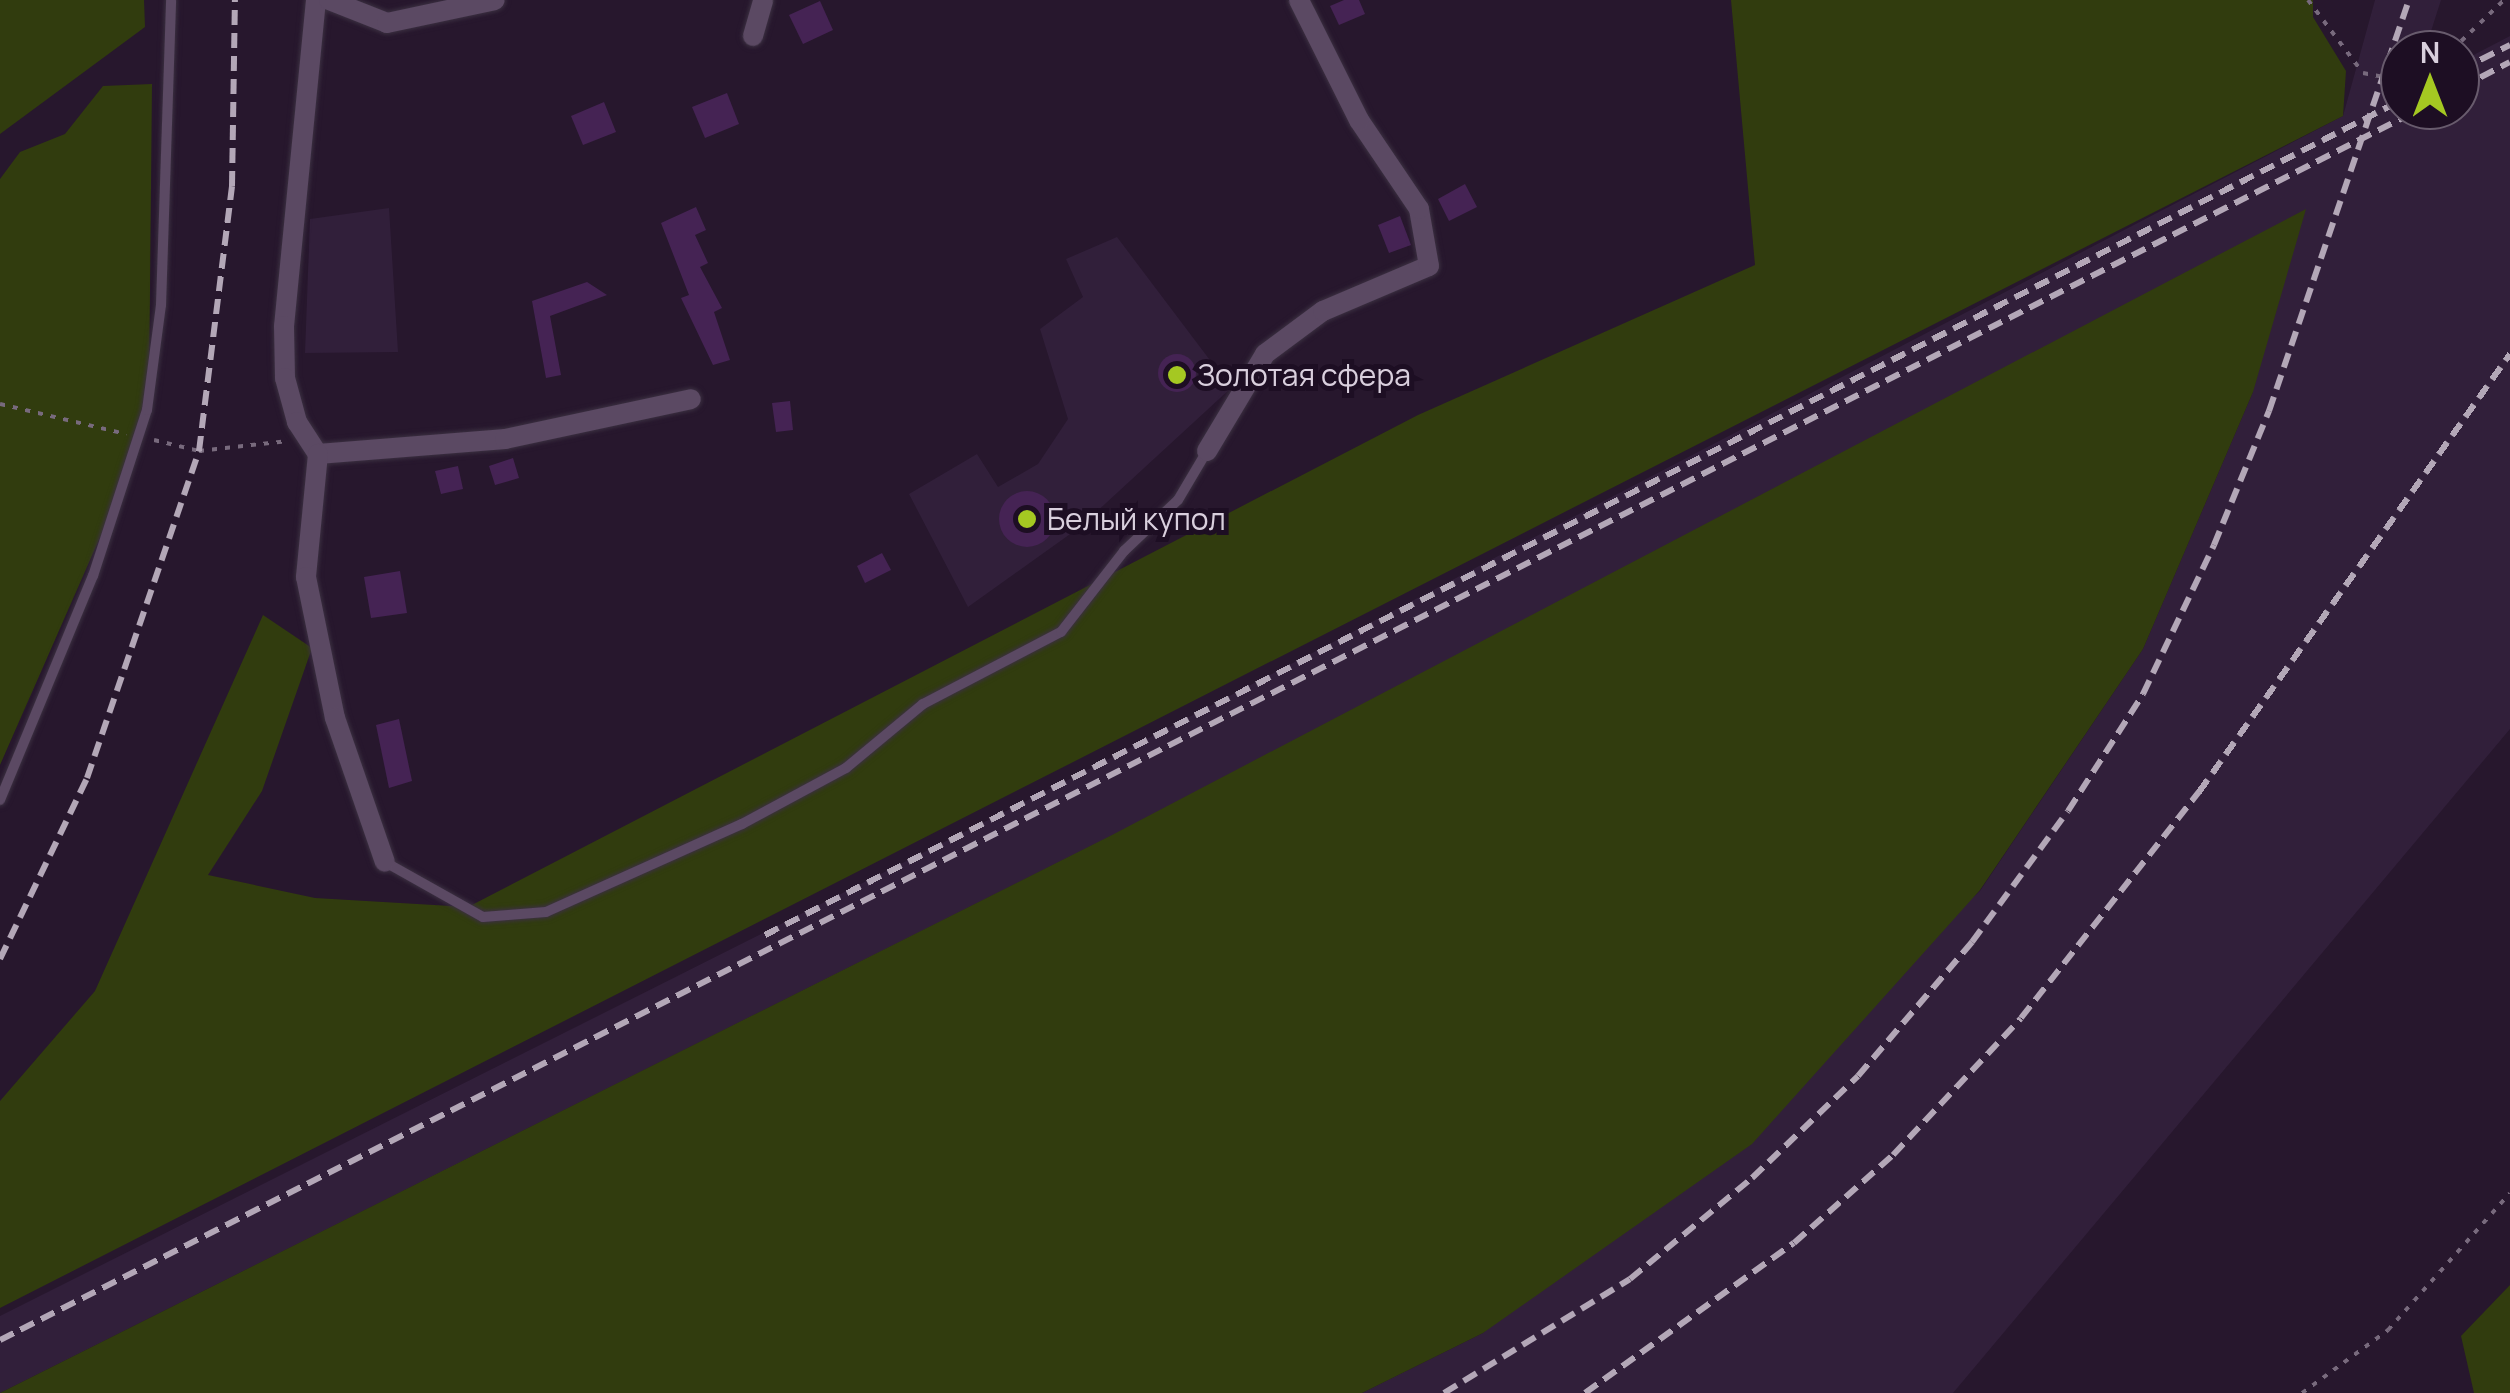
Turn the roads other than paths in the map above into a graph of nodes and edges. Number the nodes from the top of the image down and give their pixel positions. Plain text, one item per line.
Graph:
1 (171, 0) edge
2 (316, 0) edge
3 (329, 0) edge
4 (495, 0) edge
5 (763, 0) edge
6 (1299, 0) edge
7 (753, 36) dead end
8 (691, 399) dead end
9 (1207, 451) joint
10 (318, 454) junction
11 (0, 800) edge
12 (385, 862) joint

1 - 11 lane
2 - 10 street
3 - 4 street
5 - 7 street
6 - 9 street
8 - 10 street
9 - 12 lane
10 - 12 street

